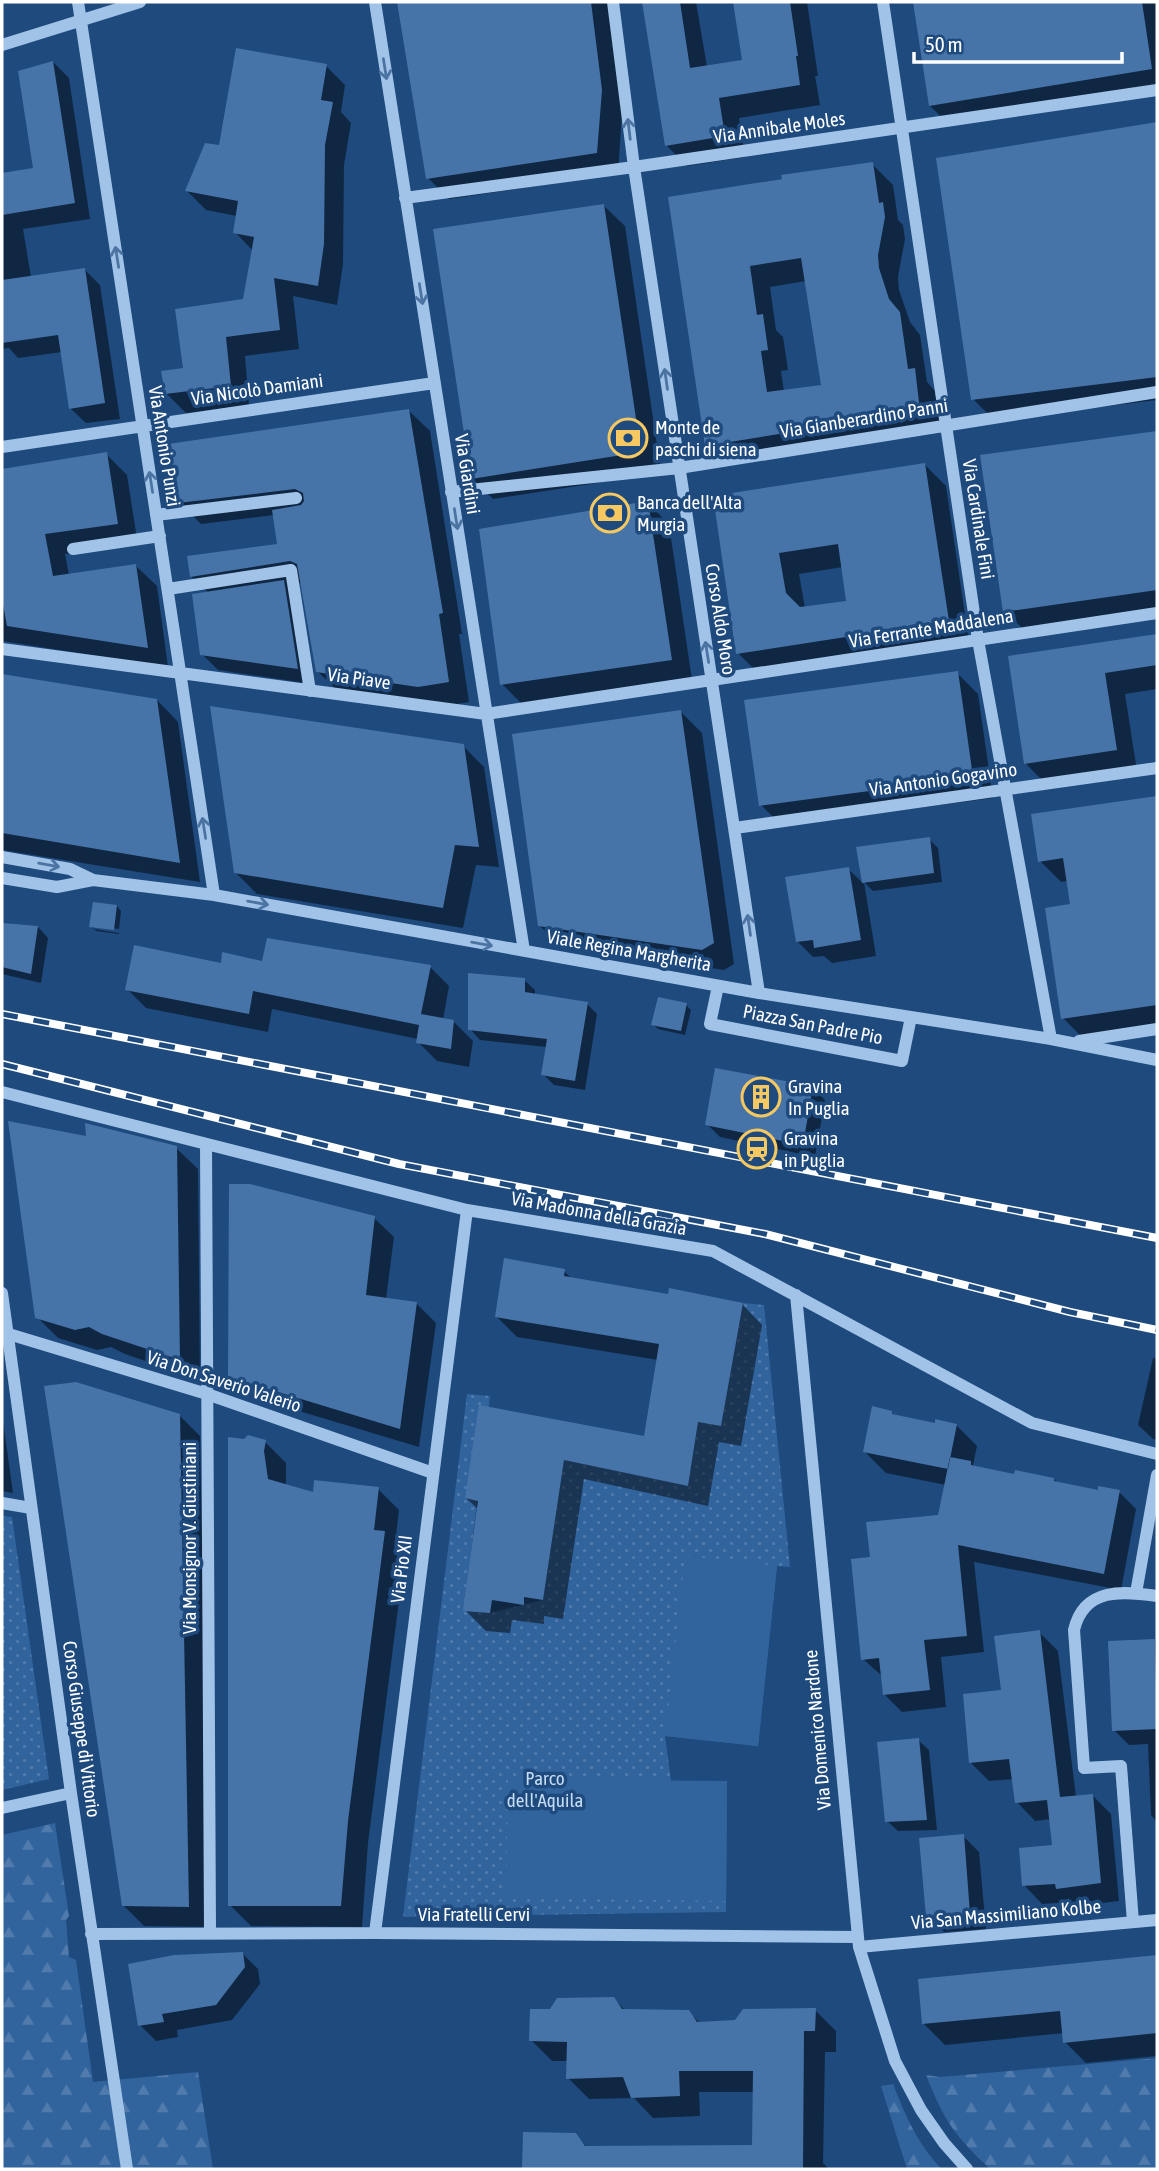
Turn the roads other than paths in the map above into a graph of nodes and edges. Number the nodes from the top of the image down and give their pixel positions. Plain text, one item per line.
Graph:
1 (78, 2) edge
2 (139, 2) edge
3 (375, 2) edge
4 (612, 2) edge
5 (883, 2) edge
6 (81, 20) junction
7 (2, 45) edge
8 (1157, 90) edge
9 (901, 129) junction
10 (634, 167) junction
11 (405, 198) junction
12 (434, 383) junction
13 (1157, 392) edge
14 (945, 424) junction
15 (143, 425) junction
16 (2, 447) edge
17 (679, 468) junction
18 (452, 492) junction
19 (296, 498) dead end
20 (156, 515) junction
21 (160, 536) junction
22 (73, 549) dead end
23 (168, 589) junction
24 (1157, 613) edge
25 (978, 640) junction
26 (2, 649) edge
27 (181, 674) junction
28 (711, 680) junction
29 (310, 691) junction
30 (486, 714) junction
31 (1157, 768) edge
32 (1004, 789) junction
33 (735, 828) junction
34 (2, 857) edge
35 (2, 878) edge
36 (93, 880) junction
37 (214, 895) junction
38 (524, 951) junction
39 (718, 986) junction
40 (759, 993) junction
41 (911, 1017) junction
42 (1157, 1029) edge
43 (1051, 1039) junction
44 (1068, 1042) junction
45 (1157, 1060) edge
46 (2, 1091) edge
47 (206, 1144) junction
48 (467, 1210) junction
49 (2, 1293) edge
50 (796, 1295) junction
51 (5, 1332) edge
52 (207, 1394) junction
53 (1157, 1454) edge
54 (433, 1472) junction
55 (1157, 1475) edge
56 (2, 1503) edge
57 (31, 1508) junction
58 (1136, 1593) junction
59 (1157, 1596) edge
60 (71, 1793) junction
61 (2, 1808) edge
62 (1157, 1920) edge
63 (1133, 1922) junction
64 (210, 1932) junction
65 (375, 1933) junction
66 (92, 1934) junction
67 (858, 1942) junction
68 (127, 2169) edge
69 (967, 2169) edge

1 - 6 street, Vía Antonio Punzi
2 - 6 street
3 -> 11 street, Via Giardini
10 -> 4 street, Corso Aldo Moro
5 - 9 street, Via Cardinale Fini
6 - 7 street
15 -> 6 street, Vía Antonio Punzi
8 - 9 street, Via Annibale Moles
9 - 10 street, Via Annibale Moles
9 - 14 street, Via Cardinale Fini
10 - 11 street, Via Annibale Moles
17 -> 10 street, Corso Aldo Moro
11 -> 12 street, Via Giardini
12 - 15 street, Via Nicolò Damiani
12 - 18 street, Via Giardini
13 - 14 street, Via Gianberardino Panni
14 - 17 street, Via Gianberardino Panni
14 - 25 street, Via Cardinale Fini
15 - 16 street, Via Nicolò Damiani
20 -> 15 street, Vía Antonio Punzi
17 - 18 street, Via Gianberardino Panni
28 -> 17 street, Corso Aldo Moro
18 -> 30 street, Via Giardini
19 - 20 street
20 - 21 street, Vía Antonio Punzi
21 - 22 street
21 - 23 street, Vía Antonio Punzi
23 - 27 street, Vía Antonio Punzi
23 - 29 street
24 - 25 street, Via Ferrante Maddalena
25 - 28 street, Via Ferrante Maddalena
25 - 32 street, Via Cardinale Fini
26 - 27 street, Via Piave
27 - 29 street, Via Piave
37 -> 27 street, Vía Antonio Punzi
28 - 30 street, Via Piave
28 - 33 street, Corso Aldo Moro
29 - 30 street, Via Piave
30 - 38 street, Via Giardini
31 - 32 street, Via Antonio Gogavino
32 - 33 street, Via Antonio Gogavino
32 - 43 street, Via Cardinale Fini
40 -> 33 street, Corso Aldo Moro
34 -> 36 street, Viale Regina Margherita
35 - 36 street, Viale Regina Margherita
36 - 37 street, Viale Regina Margherita
37 -> 38 street, Viale Regina Margherita
38 - 39 street, Viale Regina Margherita
39 - 40 street, Viale Regina Margherita
39 - 41 street, Piazza San Padre Pio
40 - 41 street, Viale Regina Margherita
41 - 43 street, Viale Regina Margherita
42 - 44 street
43 - 44 street, Viale Regina Margherita
44 - 45 street, Viale Regina Margherita
46 - 47 street, Via Madonna della Grazia
47 - 48 street, Via Madonna della Grazia
47 - 52 street, Via Monsignor V. Giustiniani
48 - 50 street, Via Madonna della Grazia
48 - 54 street, Via Pio XII
49 - 51 street, Corso Giuseppe di Vittorio
50 - 53 street, Via Madonna della Grazia
50 - 67 street, Via Domenico Nardone
51 - 52 street, Via Don Saverio Valerio
51 - 57 street, Corso Giuseppe di Vittorio
52 - 54 street, Via Don Saverio Valerio
52 - 64 street, Via Monsignor V. Giustiniani
54 - 65 street, Via Pio XII
55 - 58 street
56 - 57 street
57 - 60 street, Corso Giuseppe di Vittorio
58 - 59 street
58 - 63 street
60 - 61 street
60 - 66 street, Corso Giuseppe di Vittorio
62 - 63 street, Via San Massimiliano Kolbe
63 - 67 street, Via San Massimiliano Kolbe
64 - 65 street, Via Fratelli Cervi
64 - 66 street, Via Fratelli Cervi
65 - 67 street, Via Fratelli Cervi
66 - 68 street, Corso Giuseppe di Vittorio
67 - 69 street, Via Domenico Nardone

